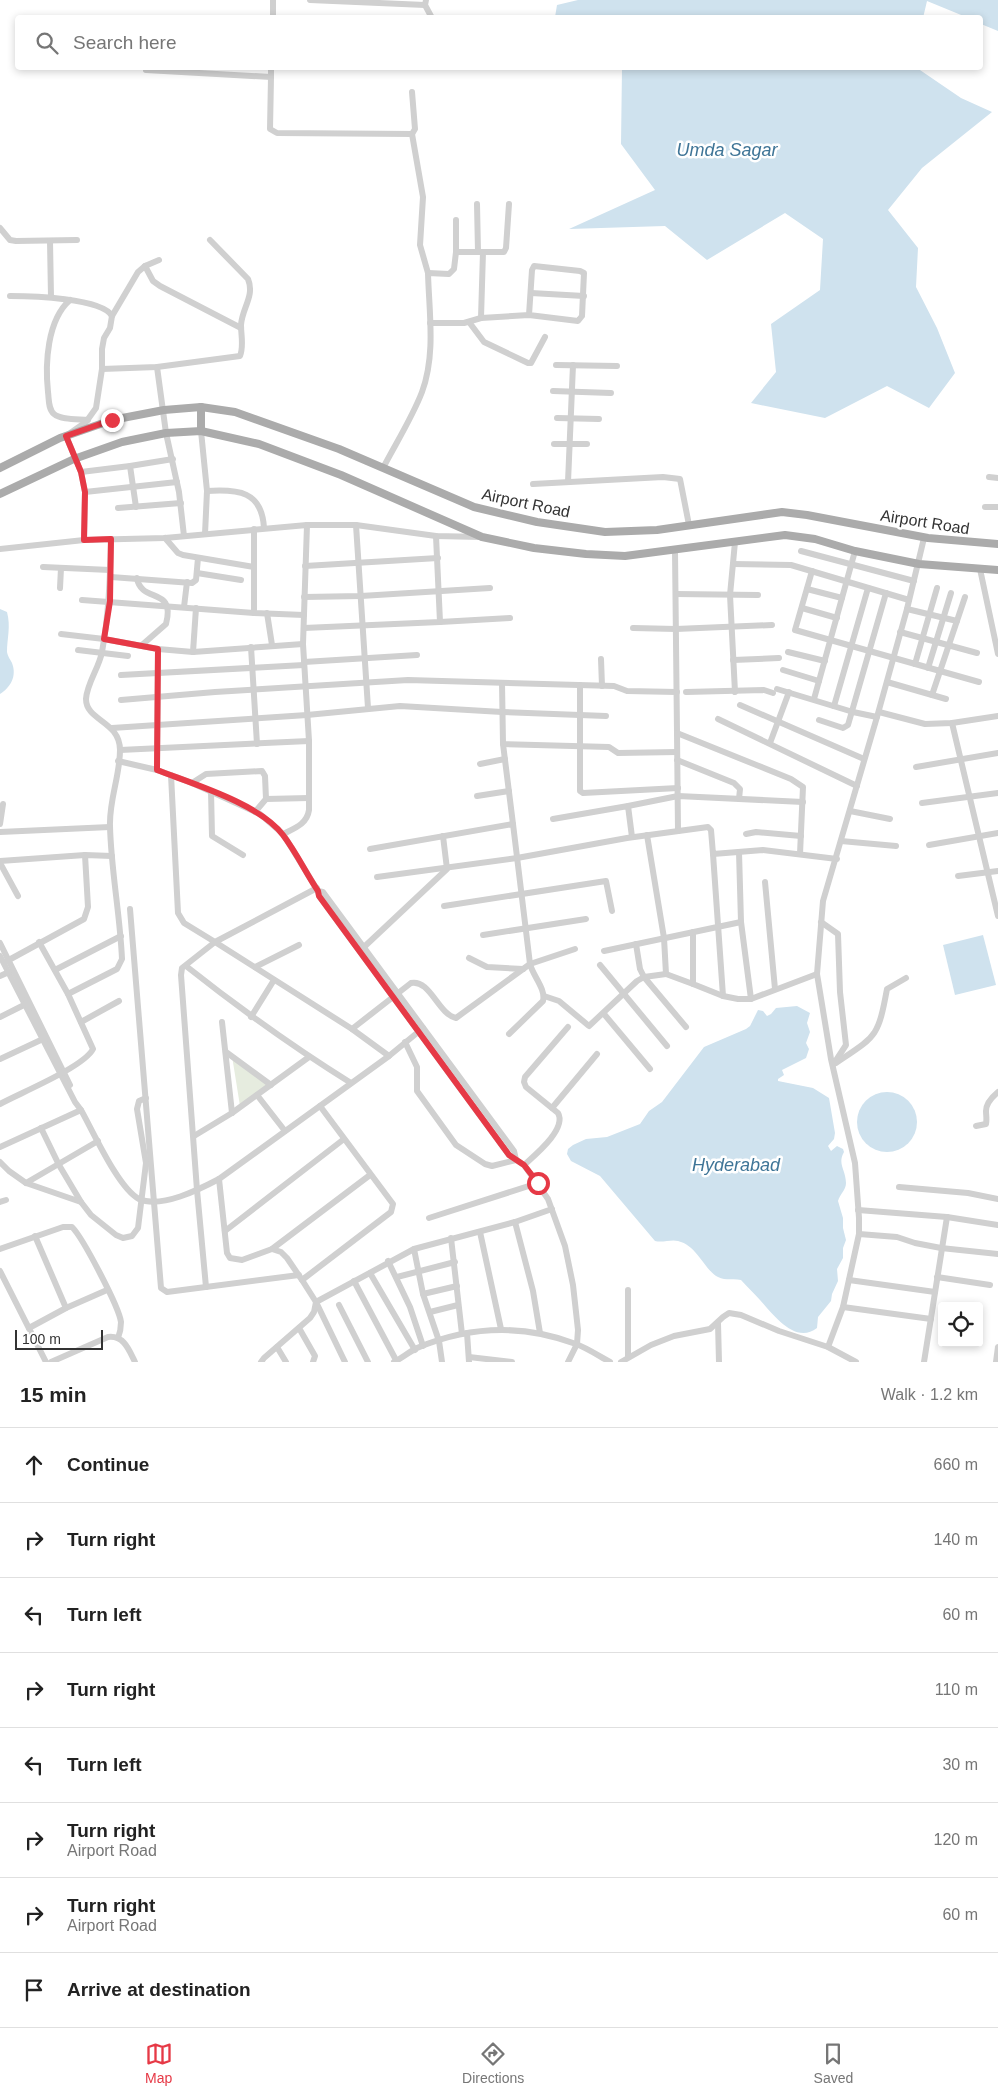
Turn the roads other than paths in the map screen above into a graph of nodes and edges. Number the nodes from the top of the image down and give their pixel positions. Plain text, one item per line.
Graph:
1 (273, 0) edge
2 (310, 0) edge
3 (426, 3) edge
4 (273, 15) edge
5 (431, 15) edge
6 (146, 70) dead end
7 (271, 70) edge
8 (271, 77) junction
9 (412, 92) dead end
10 (412, 134) junction
11 (477, 204) dead end
12 (509, 204) dead end
13 (456, 220) dead end
14 (0, 228) edge
15 (76, 240) dead end
16 (210, 240) dead end
17 (50, 241) junction
18 (456, 252) junction
19 (480, 252) junction
20 (159, 260) dead end
21 (145, 266) junction
22 (428, 273) junction
23 (531, 292) junction
24 (10, 296) dead end
25 (584, 296) junction
26 (51, 297) junction
27 (70, 300) junction
28 (112, 316) junction
29 (530, 316) junction
30 (481, 318) junction
31 (469, 322) junction
32 (430, 323) junction
33 (241, 328) junction
34 (545, 337) dead end
35 (556, 365) dead end
36 (573, 365) junction
37 (617, 366) dead end
38 (157, 367) junction
39 (102, 369) junction
40 (553, 391) dead end
41 (572, 392) junction
42 (612, 393) dead end
43 (201, 406) junction
44 (164, 410) junction
45 (557, 418) dead end
46 (571, 418) junction
47 (88, 420) junction
48 (599, 420) dead end
49 (201, 431) junction
50 (166, 433) junction
51 (66, 436) junction
52 (554, 444) dead end
53 (570, 444) junction
54 (587, 444) dead end
55 (74, 459) junction
56 (173, 459) junction
57 (130, 466) junction
58 (0, 468) edge
59 (383, 468) junction
60 (81, 472) junction
61 (989, 478) dead end
62 (998, 478) edge
63 (177, 482) junction
64 (568, 482) junction
65 (533, 484) dead end
66 (133, 487) junction
67 (207, 491) junction
68 (85, 492) junction
69 (0, 494) edge
70 (180, 503) junction
71 (136, 507) junction
72 (985, 507) dead end
73 (998, 507) edge
74 (118, 508) dead end
75 (307, 525) junction
76 (356, 525) junction
77 (689, 525) junction
78 (264, 528) junction
79 (254, 529) junction
80 (205, 534) junction
81 (184, 536) junction
82 (436, 536) junction
83 (165, 538) junction
84 (482, 538) junction
85 (924, 538) junction
86 (111, 539) junction
87 (84, 540) junction
88 (735, 542) junction
89 (998, 544) edge
90 (0, 549) edge
91 (675, 551) junction
92 (801, 551) dead end
93 (855, 551) junction
94 (198, 558) junction
95 (438, 558) junction
96 (359, 563) junction
97 (733, 564) junction
98 (852, 564) junction
99 (919, 564) junction
100 (305, 566) junction
101 (43, 567) dead end
102 (254, 567) junction
103 (61, 568) junction
104 (980, 569) junction
105 (110, 570) junction
106 (998, 570) edge
107 (812, 571) junction
108 (197, 573) junction
109 (111, 577) junction
110 (137, 578) junction
111 (241, 580) dead end
112 (914, 581) junction
113 (187, 582) junction
114 (847, 582) junction
115 (60, 588) dead end
116 (490, 588) dead end
117 (868, 588) junction
118 (937, 588) dead end
119 (806, 589) junction
120 (438, 591) junction
121 (951, 593) dead end
122 (676, 594) junction
123 (886, 594) junction
124 (730, 595) junction
125 (758, 595) dead end
126 (360, 596) junction
127 (304, 597) junction
128 (964, 597) dead end
129 (842, 598) junction
130 (82, 600) dead end
131 (909, 600) junction
132 (110, 601) junction
133 (168, 606) junction
134 (184, 607) junction
135 (196, 608) junction
136 (802, 608) junction
137 (907, 609) junction
138 (254, 613) junction
139 (267, 613) junction
140 (929, 614) junction
141 (304, 615) junction
142 (510, 618) dead end
143 (837, 618) junction
144 (944, 618) junction
145 (957, 621) junction
146 (440, 622) junction
147 (362, 625) junction
148 (772, 625) dead end
149 (732, 626) junction
150 (304, 628) junction
151 (633, 628) dead end
152 (676, 628) junction
153 (900, 632) junction
154 (61, 634) dead end
155 (923, 638) junction
156 (104, 639) junction
157 (830, 640) junction
158 (936, 642) junction
159 (303, 644) junction
160 (142, 645) junction
161 (272, 645) junction
162 (949, 645) junction
163 (851, 646) junction
164 (251, 647) junction
165 (158, 649) junction
166 (78, 650) dead end
167 (870, 651) junction
168 (193, 652) junction
169 (788, 652) dead end
170 (977, 653) dead end
171 (102, 654) junction
172 (998, 654) edge
173 (417, 655) dead end
174 (128, 656) dead end
175 (364, 658) junction
176 (779, 658) dead end
177 (893, 658) junction
178 (601, 659) dead end
179 (733, 660) junction
180 (825, 661) junction
181 (304, 663) junction
182 (915, 664) junction
183 (253, 668) junction
184 (928, 668) junction
185 (783, 670) dead end
186 (940, 671) junction
187 (158, 674) junction
188 (121, 675) dead end
189 (819, 681) junction
190 (887, 682) junction
191 (979, 682) dead end
192 (366, 683) junction
193 (502, 683) junction
194 (580, 685) junction
195 (602, 686) junction
196 (305, 687) junction
197 (254, 690) junction
198 (677, 692) junction
199 (686, 692) dead end
200 (734, 692) junction
201 (789, 692) junction
202 (932, 695) junction
203 (157, 697) junction
204 (814, 699) junction
205 (946, 699) dead end
206 (121, 700) dead end
207 (740, 705) dead end
208 (834, 706) junction
209 (368, 708) junction
210 (502, 712) junction
211 (852, 712) junction
212 (307, 714) junction
213 (878, 714) junction
214 (580, 715) junction
215 (606, 716) dead end
216 (998, 716) edge
217 (256, 718) junction
218 (718, 719) dead end
219 (819, 720) dead end
220 (778, 722) junction
221 (952, 723) junction
222 (157, 724) junction
223 (112, 728) junction
224 (677, 733) junction
225 (309, 741) junction
226 (770, 743) junction
227 (258, 744) junction
228 (503, 744) junction
229 (157, 747) junction
230 (580, 747) junction
231 (120, 750) junction
232 (677, 752) junction
233 (998, 753) edge
234 (505, 759) junction
235 (864, 759) junction
236 (677, 760) junction
237 (961, 760) junction
238 (118, 761) junction
239 (480, 764) dead end
240 (916, 767) dead end
241 (157, 770) junction
242 (170, 775) junction
243 (192, 783) junction
244 (857, 786) junction
245 (678, 788) junction
246 (210, 791) junction
247 (509, 791) junction
248 (998, 793) edge
249 (477, 796) dead end
250 (678, 796) junction
251 (266, 798) junction
252 (309, 798) junction
253 (969, 798) junction
254 (739, 799) junction
255 (803, 802) junction
256 (922, 803) dead end
257 (3, 804) dead end
258 (628, 806) junction
259 (850, 811) junction
260 (255, 812) junction
261 (890, 819) dead end
262 (553, 820) dead end
263 (0, 824) edge
264 (513, 824) junction
265 (110, 827) junction
266 (678, 831) junction
267 (0, 832) edge
268 (998, 833) edge
269 (283, 834) junction
270 (746, 834) dead end
271 (647, 835) junction
272 (443, 836) junction
273 (801, 836) junction
274 (979, 836) junction
275 (632, 837) junction
276 (841, 841) junction
277 (929, 845) dead end
278 (896, 846) dead end
279 (370, 849) dead end
280 (739, 852) junction
281 (713, 854) junction
282 (800, 854) junction
283 (85, 855) junction
284 (243, 855) dead end
285 (112, 856) junction
286 (517, 858) junction
287 (837, 858) junction
288 (0, 862) edge
289 (447, 869) junction
290 (998, 871) edge
291 (987, 873) junction
292 (958, 876) dead end
293 (377, 878) dead end
294 (766, 882) dead end
295 (318, 890) junction
296 (522, 894) junction
297 (18, 896) dead end
298 (444, 906) dead end
299 (130, 909) dead end
300 (612, 911) dead end
301 (998, 911) edge
302 (586, 919) dead end
303 (741, 922) junction
304 (821, 922) junction
305 (718, 926) junction
306 (526, 928) junction
307 (693, 932) junction
308 (483, 935) dead end
309 (120, 936) junction
310 (664, 938) junction
311 (39, 942) junction
312 (215, 942) junction
313 (0, 943) edge
314 (636, 944) junction
315 (299, 945) dead end
316 (364, 948) junction
317 (575, 949) dead end
318 (604, 950) dead end
319 (469, 958) dead end
320 (4, 959) edge
321 (530, 964) junction
322 (600, 965) dead end
323 (186, 966) junction
324 (255, 967) junction
325 (523, 969) junction
326 (55, 970) junction
327 (9, 972) junction
328 (666, 974) junction
329 (818, 974) junction
330 (0, 976) edge
331 (644, 977) junction
332 (906, 978) dead end
333 (274, 980) junction
334 (693, 984) junction
335 (775, 989) junction
336 (624, 993) junction
337 (68, 994) junction
338 (395, 995) junction
339 (544, 996) junction
340 (723, 996) junction
341 (751, 999) junction
342 (119, 1001) dead end
343 (26, 1004) junction
344 (604, 1014) junction
345 (0, 1017) edge
346 (251, 1017) junction
347 (81, 1022) junction
348 (222, 1022) dead end
349 (568, 1026) dead end
350 (686, 1027) dead end
351 (352, 1029) junction
352 (421, 1030) junction
353 (509, 1034) dead end
354 (43, 1039) junction
355 (405, 1042) junction
356 (667, 1046) dead end
357 (226, 1052) junction
358 (596, 1054) dead end
359 (389, 1056) junction
360 (309, 1057) junction
361 (0, 1059) edge
362 (833, 1065) junction
363 (650, 1069) dead end
364 (62, 1072) junction
365 (351, 1083) junction
366 (271, 1085) junction
367 (998, 1092) edge
368 (257, 1095) junction
369 (146, 1098) junction
370 (0, 1104) edge
371 (320, 1106) junction
372 (552, 1108) junction
373 (81, 1110) junction
374 (232, 1113) junction
375 (976, 1126) dead end
376 (40, 1128) junction
377 (285, 1131) junction
378 (194, 1136) junction
379 (344, 1140) junction
380 (98, 1141) junction
381 (0, 1147) edge
382 (516, 1160) junction
383 (0, 1162) edge
384 (59, 1165) junction
385 (524, 1165) junction
386 (370, 1175) junction
387 (219, 1178) junction
388 (26, 1183) junction
389 (538, 1183) junction
390 (899, 1187) dead end
391 (197, 1190) junction
392 (140, 1199) junction
393 (998, 1199) edge
394 (155, 1201) junction
395 (81, 1202) junction
396 (552, 1209) junction
397 (858, 1210) junction
398 (947, 1217) junction
399 (429, 1218) dead end
400 (515, 1222) junction
401 (998, 1225) edge
402 (224, 1231) junction
403 (480, 1232) junction
404 (859, 1234) junction
405 (35, 1236) junction
406 (451, 1238) junction
407 (941, 1248) junction
408 (0, 1249) edge
409 (414, 1249) junction
410 (272, 1250) junction
411 (998, 1254) edge
412 (388, 1261) junction
413 (455, 1262) junction
414 (0, 1272) edge
415 (370, 1272) junction
416 (418, 1272) junction
417 (300, 1277) junction
418 (397, 1277) junction
419 (937, 1277) junction
420 (849, 1280) junction
421 (354, 1281) junction
422 (990, 1285) dead end
423 (457, 1286) junction
424 (206, 1287) junction
425 (107, 1290) junction
426 (628, 1290) dead end
427 (935, 1292) junction
428 (423, 1294) junction
429 (316, 1302) junction
430 (458, 1305) junction
431 (339, 1306) dead end
432 (843, 1307) junction
433 (66, 1308) junction
434 (430, 1312) junction
435 (931, 1319) junction
436 (718, 1323) junction
437 (29, 1328) junction
438 (299, 1328) junction
439 (501, 1329) junction
440 (465, 1333) junction
441 (540, 1333) junction
442 (118, 1338) junction
443 (439, 1341) junction
444 (577, 1344) junction
445 (423, 1346) junction
446 (277, 1347) junction
447 (828, 1347) junction
448 (998, 1347) edge
449 (415, 1350) junction
450 (628, 1357) junction
451 (469, 1360) edge
452 (46, 1362) edge
453 (52, 1362) edge
454 (135, 1362) edge
455 (261, 1362) edge
456 (286, 1362) edge
457 (313, 1362) edge
458 (345, 1362) edge
459 (368, 1362) edge
460 (396, 1362) edge
461 (442, 1362) edge
462 (512, 1362) edge
463 (568, 1362) edge
464 (610, 1362) edge
465 (621, 1362) edge
466 (719, 1362) edge
467 (856, 1362) edge
468 (924, 1362) edge
469 (996, 1362) edge

1 - 4 street
2 - 3 street
3 - 5 street
6 - 8 street
7 - 8 street
8 - 10 street
9 - 10 street
10 - 22 street
11 - 19 street
12 - 19 street
13 - 18 street
14 - 17 street
15 - 17 street
16 - 33 street
17 - 26 street
18 - 19 street
18 - 22 street
19 - 30 street
20 - 21 street
21 - 28 street
21 - 33 street
22 - 32 street
23 - 25 street
23 - 25 street
23 - 29 street
24 - 26 street
25 - 29 street
26 - 27 street
27 - 28 street
27 - 47 street
28 - 39 street
29 - 30 street
30 - 31 street
31 - 32 street
31 - 34 street
32 - 59 street
33 - 38 street
35 - 36 street
36 - 37 street
36 - 41 street
38 - 39 street
38 - 44 street
39 - 47 street
40 - 41 street
41 - 42 street
41 - 46 street
43 - 44 main road, Airport Road
43 - 49 main road
43 - 59 main road, Airport Road
44 - 50 street
44 - 51 main road, Airport Road
45 - 46 street
46 - 48 street
46 - 53 street
47 - 51 street
49 - 50 main road
49 - 67 street
49 - 84 main road
50 - 55 main road
50 - 56 street
51 - 55 street
51 - 58 main road, Airport Road
52 - 53 street
53 - 54 street
53 - 64 street
55 - 60 street
55 - 69 main road
56 - 57 street
56 - 63 street
57 - 60 street
57 - 66 street
59 - 77 main road, Airport Road
60 - 68 street
61 - 62 street
63 - 66 street
63 - 70 street
64 - 65 street
64 - 77 street
66 - 68 street
66 - 71 street
67 - 78 street
67 - 80 street
68 - 87 street
70 - 71 street
70 - 81 street
71 - 74 street
72 - 73 street
75 - 76 street
75 - 78 street
75 - 100 street
76 - 82 street
76 - 96 street
77 - 85 main road, Airport Road
78 - 79 street
79 - 80 street
79 - 102 street
80 - 81 street
81 - 83 street
82 - 84 street
82 - 95 street
83 - 86 street
83 - 94 street
84 - 91 main road
85 - 89 main road, Airport Road
85 - 99 street
86 - 87 street
86 - 105 street
87 - 90 street
88 - 91 main road
88 - 93 main road
88 - 97 street
91 - 122 street
92 - 98 street
93 - 98 street
93 - 99 main road
94 - 102 street
94 - 108 street
95 - 96 street
95 - 120 street
96 - 100 street
96 - 126 street
97 - 107 street
97 - 124 street
98 - 112 street
98 - 114 street
99 - 104 main road
99 - 112 street
100 - 127 street
101 - 103 street
102 - 138 street
103 - 105 street
103 - 115 street
104 - 106 main road
104 - 172 street
105 - 109 street
107 - 114 street
107 - 119 street
108 - 111 street
108 - 113 street
109 - 110 street
109 - 132 street
110 - 113 street
110 - 133 street
112 - 131 street
113 - 134 street
114 - 117 street
114 - 129 street
116 - 120 street
117 - 123 street
117 - 163 street
118 - 140 street
119 - 129 street
119 - 136 street
120 - 126 street
120 - 146 street
121 - 144 street
122 - 124 street
122 - 152 street
123 - 131 street
123 - 167 street
124 - 125 street
124 - 149 street
126 - 127 street
126 - 147 street
127 - 141 street
128 - 145 street
129 - 143 street
130 - 132 street
131 - 137 street
132 - 133 street
132 - 156 street
133 - 134 street
133 - 160 street
134 - 135 street
135 - 138 street
135 - 168 street
136 - 143 street
136 - 157 street
137 - 140 street
137 - 153 street
138 - 139 street
139 - 141 street
139 - 161 street
140 - 144 street
140 - 155 street
141 - 150 street
142 - 146 street
143 - 157 street
144 - 145 street
144 - 158 street
145 - 162 street
146 - 147 street
147 - 150 street
147 - 175 street
148 - 149 street
149 - 152 street
149 - 179 street
150 - 159 street
151 - 152 street
152 - 198 street
153 - 155 street
153 - 177 street
154 - 156 street
155 - 158 street
155 - 182 street
156 - 160 street
156 - 171 street
157 - 163 street
157 - 180 street
158 - 162 street
158 - 184 street
159 - 161 street
159 - 181 street
160 - 165 street
161 - 164 street
162 - 170 street
162 - 186 street
163 - 167 street
163 - 208 street
164 - 168 street
164 - 183 street
165 - 168 street
165 - 187 street
166 - 171 street
167 - 177 street
167 - 211 street
169 - 180 street
171 - 174 street
171 - 223 street
173 - 175 street
175 - 181 street
175 - 192 street
176 - 179 street
177 - 182 street
177 - 190 street
178 - 195 street
179 - 200 street
180 - 189 street
181 - 183 street
181 - 196 street
182 - 184 street
183 - 187 street
183 - 197 street
184 - 186 street
185 - 189 street
186 - 191 street
186 - 202 street
187 - 188 street
187 - 203 street
189 - 204 street
190 - 202 street
190 - 213 street
192 - 193 street
192 - 196 street
192 - 209 street
193 - 194 street
193 - 210 street
194 - 195 street
194 - 214 street
195 - 198 street
196 - 197 street
196 - 212 street
197 - 203 street
197 - 217 street
198 - 224 street
199 - 200 street
200 - 201 street
201 - 204 street
201 - 220 street
202 - 205 street
203 - 206 street
203 - 222 street
204 - 208 street
207 - 220 street
208 - 211 street
209 - 210 street
209 - 212 street
210 - 214 street
210 - 228 street
211 - 213 street
211 - 219 street
212 - 217 street
212 - 225 street
213 - 221 street
213 - 235 street
214 - 215 street
214 - 230 street
216 - 221 street
217 - 222 street
217 - 227 street
218 - 226 street
220 - 226 street
220 - 235 street
221 - 237 street
222 - 223 street
222 - 229 street
223 - 231 street
224 - 232 street
224 - 255 street
225 - 227 street
225 - 252 street
226 - 244 street
227 - 229 street
228 - 230 street
228 - 234 street
229 - 231 street
229 - 241 street
230 - 232 street
230 - 245 street
231 - 238 street
232 - 236 street
233 - 237 street
234 - 239 street
234 - 247 street
235 - 244 street
236 - 245 street
236 - 254 street
237 - 240 street
237 - 253 street
238 - 241 street
238 - 265 street
241 - 242 street
242 - 243 street
242 - 312 street
243 - 246 street
243 - 251 street
244 - 259 street
245 - 250 street
246 - 260 street
246 - 284 street
247 - 249 street
247 - 264 street
248 - 253 street
250 - 254 street
250 - 258 street
250 - 266 street
251 - 252 street
251 - 260 street
252 - 269 street
253 - 256 street
253 - 274 street
254 - 255 street
255 - 273 street
257 - 263 street
258 - 262 street
258 - 275 street
259 - 261 street
259 - 276 street
260 - 269 street
264 - 272 street
264 - 286 street
265 - 267 street
265 - 285 street
266 - 271 street
266 - 281 street
268 - 274 street
269 - 295 street
270 - 273 street
271 - 275 street
271 - 310 street
272 - 279 street
272 - 289 street
273 - 282 street
274 - 277 street
274 - 291 street
275 - 286 street
276 - 278 street
276 - 287 street
280 - 281 street
280 - 282 street
280 - 303 street
281 - 305 street
282 - 287 street
283 - 285 street
283 - 288 street
283 - 311 street
285 - 309 street
286 - 289 street
286 - 296 street
287 - 304 street
288 - 297 street
289 - 293 street
289 - 316 street
290 - 291 street
291 - 292 street
291 - 301 street
294 - 335 street
295 - 312 street
295 - 316 street
295 - 338 street
296 - 298 street
296 - 300 street
296 - 306 street
299 - 369 street
302 - 306 street
303 - 305 street
303 - 341 street
304 - 329 street
304 - 362 street
305 - 307 street
305 - 340 street
306 - 308 street
306 - 321 street
307 - 310 street
307 - 334 street
309 - 326 street
309 - 337 street
310 - 314 street
310 - 328 street
311 - 320 street
311 - 326 street
312 - 323 street
312 - 324 street
313 - 320 street
314 - 318 street
314 - 331 street
315 - 324 street
316 - 338 street
317 - 321 street
319 - 325 street
320 - 327 street
320 - 364 street
321 - 325 street
321 - 339 street
322 - 336 street
323 - 346 street
323 - 378 street
324 - 333 street
325 - 338 street
326 - 337 street
327 - 330 street
327 - 343 street
328 - 331 street
328 - 334 street
329 - 335 street
329 - 362 street
331 - 336 street
331 - 350 street
332 - 362 street
333 - 346 street
333 - 351 street
334 - 340 street
335 - 341 street
336 - 344 street
336 - 356 street
337 - 347 street
338 - 351 street
338 - 352 street
339 - 344 street
339 - 353 street
340 - 341 street
342 - 347 street
343 - 345 street
343 - 354 street
344 - 363 street
346 - 360 street
347 - 364 street
348 - 357 street
349 - 372 street
351 - 359 street
352 - 355 street
352 - 382 street
354 - 361 street
354 - 364 street
355 - 359 street
355 - 382 street
357 - 366 street
357 - 374 street
358 - 372 street
359 - 365 street
360 - 365 street
360 - 366 street
362 - 397 street
364 - 370 street
364 - 373 street
365 - 371 street
366 - 368 street
367 - 375 street
368 - 374 street
368 - 377 street
369 - 392 street
369 - 394 street
371 - 377 street
371 - 379 street
372 - 385 street
373 - 376 street
373 - 380 street
374 - 378 street
376 - 381 street
376 - 384 street
377 - 387 street
378 - 391 street
379 - 386 street
379 - 402 street
380 - 384 street
380 - 392 street
382 - 385 street
383 - 388 street
384 - 388 street
384 - 395 street
385 - 389 street
386 - 410 street
386 - 417 street
387 - 391 street
387 - 402 street
388 - 395 street
389 - 396 street
389 - 399 street
390 - 393 street
391 - 394 street
391 - 424 street
392 - 394 street
392 - 395 street
394 - 424 street
396 - 400 street
396 - 444 street
397 - 398 street
397 - 404 street
398 - 401 street
398 - 407 street
400 - 403 street
400 - 441 street
402 - 410 street
403 - 406 street
403 - 439 street
404 - 407 street
404 - 420 street
405 - 408 street
405 - 425 street
405 - 433 street
406 - 409 street
406 - 413 street
407 - 411 street
407 - 419 street
409 - 412 street
409 - 416 street
410 - 417 street
412 - 415 street
412 - 418 street
413 - 416 street
413 - 423 street
414 - 437 street
415 - 421 street
415 - 449 street
416 - 418 street
416 - 428 street
417 - 424 street
417 - 429 street
418 - 445 street
419 - 422 street
419 - 427 street
420 - 427 street
420 - 432 street
421 - 429 street
421 - 460 street
423 - 428 street
423 - 430 street
425 - 433 street
425 - 442 street
426 - 450 street
427 - 435 street
428 - 434 street
429 - 438 street
429 - 458 street
430 - 434 street
430 - 440 street
431 - 459 street
432 - 435 street
432 - 447 street
433 - 437 street
434 - 443 street
435 - 468 street
436 - 447 street
436 - 450 street
436 - 466 street
437 - 452 street
438 - 446 street
438 - 457 street
439 - 440 street
439 - 441 street
440 - 443 street
440 - 451 street
441 - 444 street
442 - 453 street
442 - 454 street
443 - 445 street
443 - 461 street
444 - 463 street
444 - 464 street
445 - 449 street
446 - 455 street
446 - 456 street
447 - 467 street
448 - 469 street
449 - 460 street
450 - 465 street
451 - 462 street

